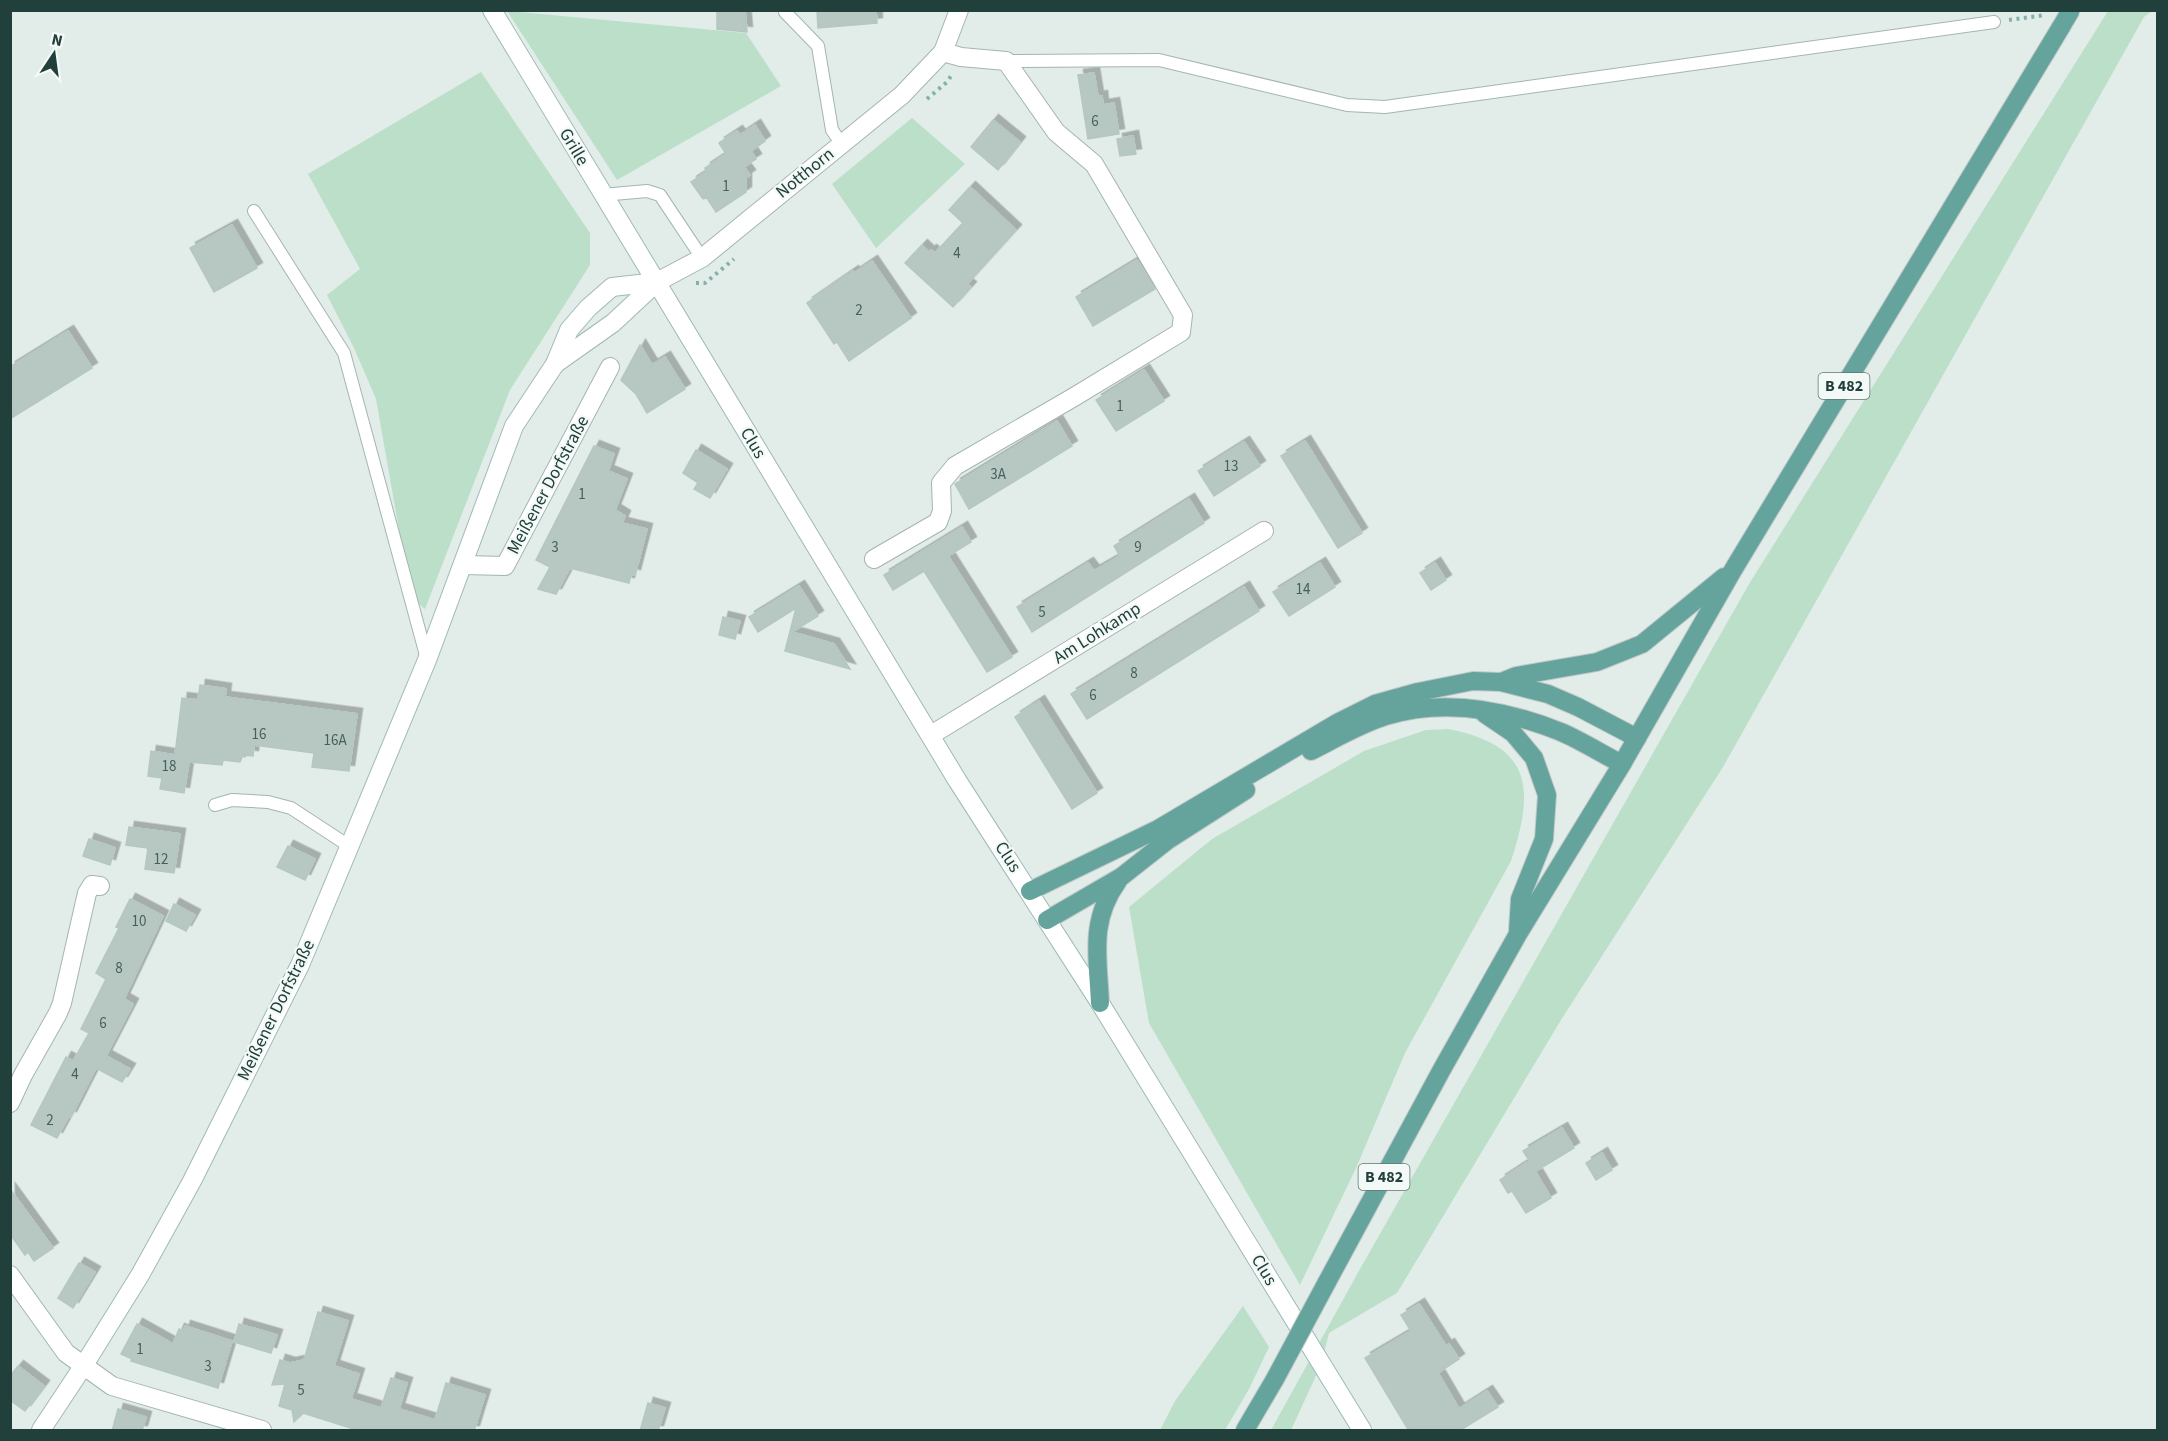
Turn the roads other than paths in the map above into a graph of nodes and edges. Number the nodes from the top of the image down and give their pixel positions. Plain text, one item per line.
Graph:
1 (492, 10) edge
2 (959, 10) edge
3 (785, 12) dead end
4 (2061, 17) edge
5 (1994, 22) road end
6 (943, 52) junction
7 (1006, 61) junction
8 (841, 143) junction
9 (602, 195) junction
10 (254, 211) dead end
11 (702, 258) junction
12 (657, 282) junction
13 (555, 364) junction
14 (610, 367) dead end
15 (1264, 531) dead end
16 (874, 559) dead end
17 (464, 565) junction
18 (1733, 570) junction
19 (427, 660) junction
20 (1501, 682) junction
21 (1476, 708) junction
22 (931, 735) junction
23 (1637, 738) junction
24 (1622, 764) junction
25 (215, 805) dead end
26 (349, 846) junction
27 (1121, 877) junction
28 (100, 886) dead end
29 (1030, 891) junction
30 (1047, 920) junction
31 (1518, 934) junction
32 (1100, 1003) junction
33 (10, 1103) edge
34 (10, 1275) edge
35 (84, 1365) junction
36 (41, 1431) edge
37 (262, 1431) edge
38 (1245, 1431) edge
39 (1362, 1431) edge

1 - 9 street, Grille
2 - 6 street, Notthorn
3 - 8 lane
4 - 18 main road, B 482
5 - 7 lane
6 - 7 street
6 - 8 street, Notthorn
7 - 16 street
8 - 11 street, Notthorn
9 - 11 lane
9 - 12 street, Grille
10 - 19 lane
11 - 12 street, Notthorn
12 - 13 street, Meißener Dorfstraße
12 - 13 street, Meißener Dorfstraße
12 - 22 street, Clus
13 - 17 street, Meißener Dorfstraße
14 - 17 street, Meißener Dorfstraße
15 - 22 street, Am Lohkamp
17 - 19 street, Meißener Dorfstraße
18 - 20 main road
18 - 23 main road, B 482
19 - 26 street, Meißener Dorfstraße
20 - 23 main road
20 - 29 main road
21 - 24 main road
21 - 27 main road
21 - 31 main road
22 - 29 street, Clus
23 - 24 main road, B 482
24 - 31 main road, B 482
25 - 26 lane
26 - 35 street, Meißener Dorfstraße
27 - 30 main road
27 - 32 main road
28 - 33 street
29 - 30 street, Clus
30 - 32 street, Clus
31 - 38 main road, B 482, bridge
32 - 39 street, Clus
34 - 35 street
35 - 36 street, Meißener Dorfstraße
35 - 37 street

